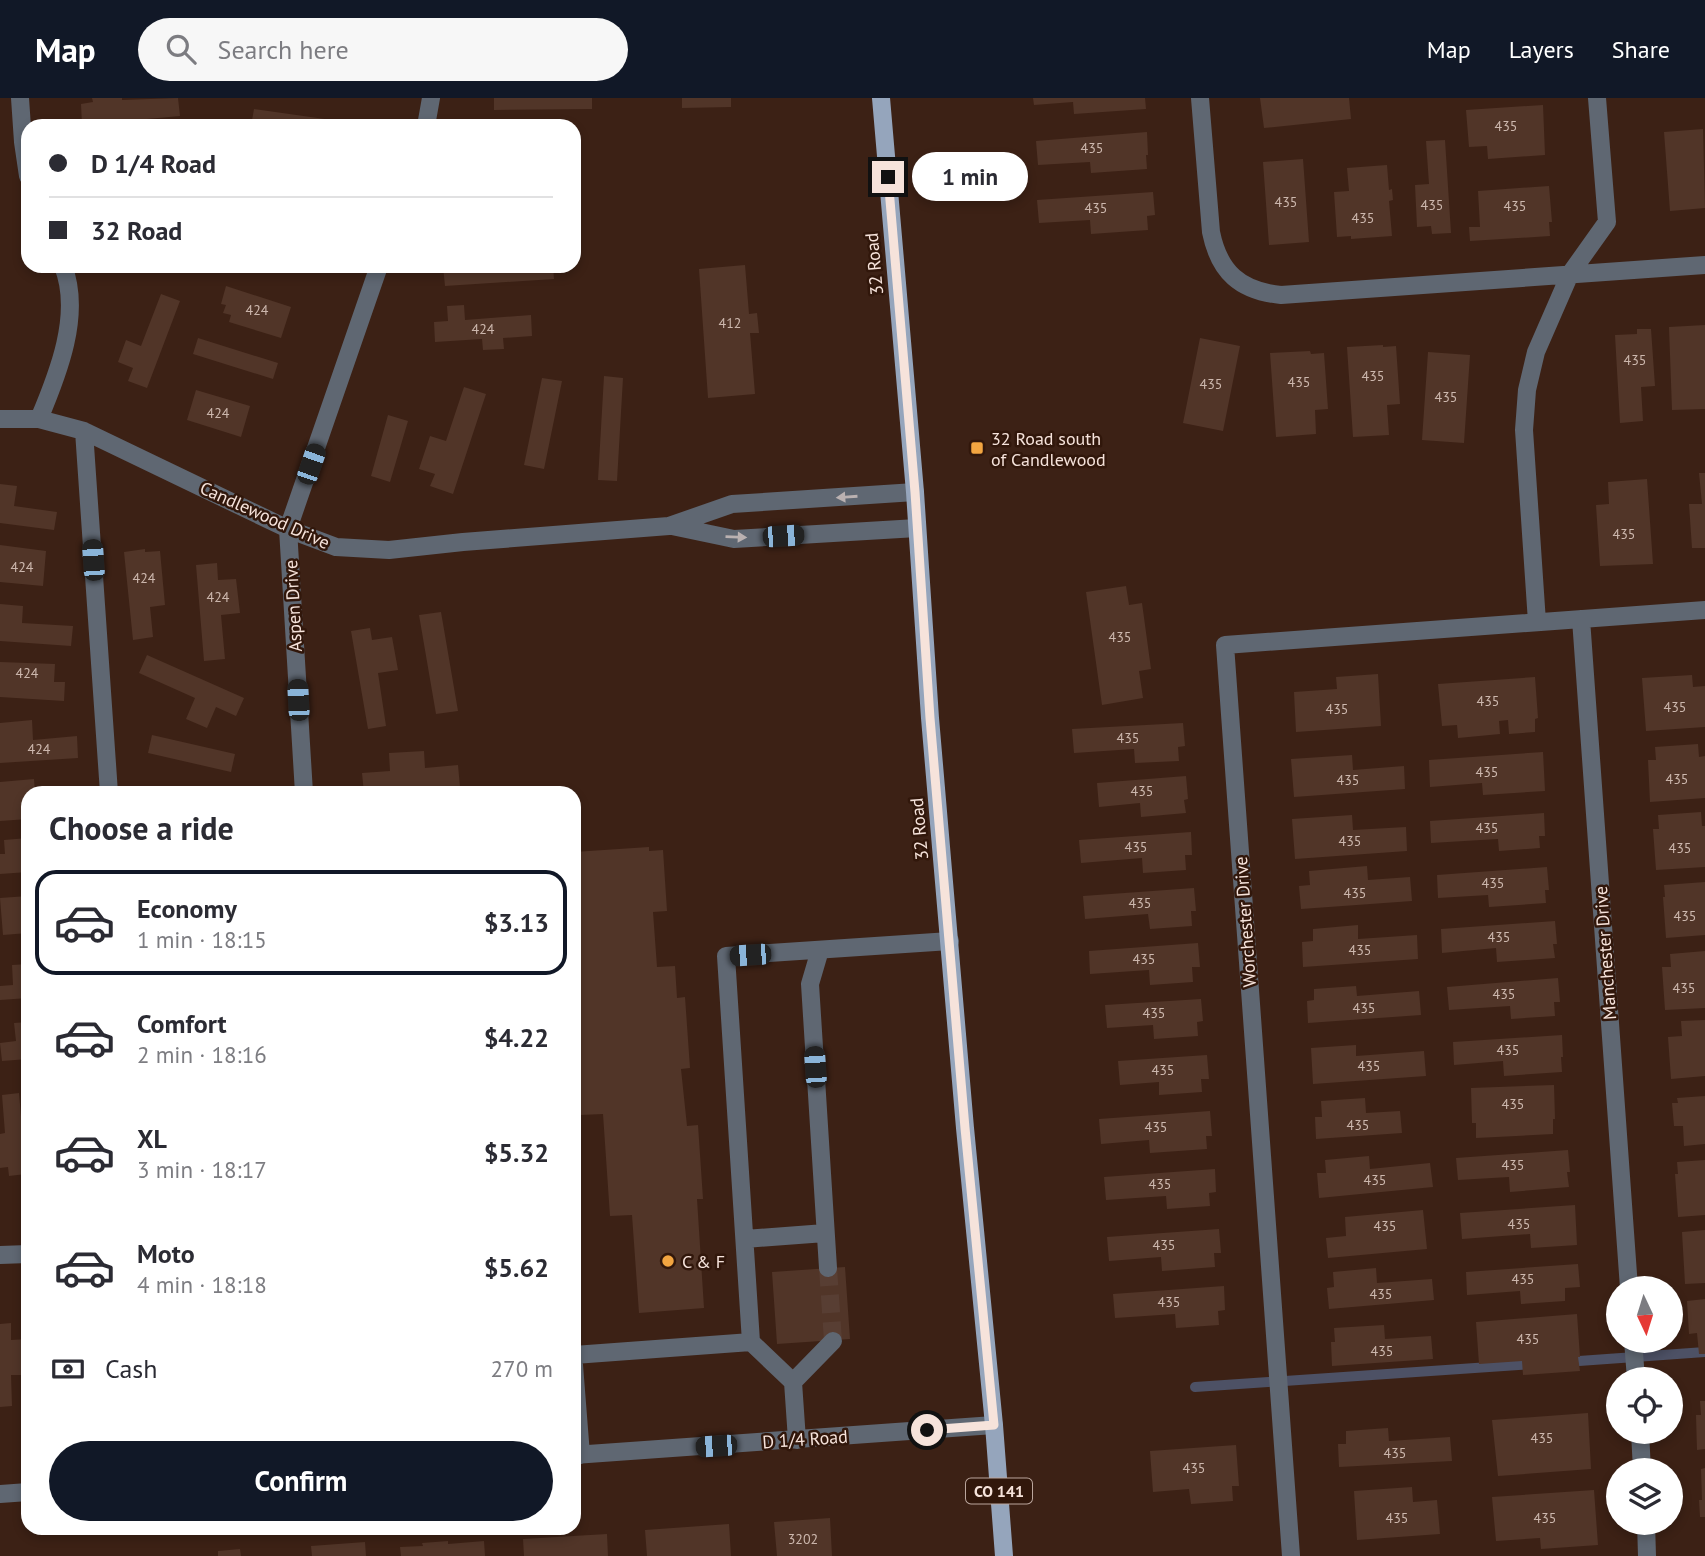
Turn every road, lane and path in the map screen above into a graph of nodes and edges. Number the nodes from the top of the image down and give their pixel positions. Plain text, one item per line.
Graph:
1 (20, 98) edge
2 (430, 98) edge
3 (881, 98) edge
4 (1200, 98) edge
5 (1597, 98) edge
6 (21, 119) edge
7 (427, 119) edge
8 (1705, 265) edge
9 (65, 273) edge
10 (377, 273) edge
11 (1570, 275) junction
12 (0, 419) edge
13 (39, 419) junction
14 (84, 431) junction
15 (915, 492) junction
16 (669, 526) junction
17 (917, 528) junction
18 (288, 529) junction
19 (1705, 610) edge
20 (1581, 619) junction
21 (1537, 622) junction
22 (109, 786) edge
23 (304, 786) edge
24 (950, 941) junction
25 (820, 950) junction
26 (825, 1233) junction
27 (745, 1239) junction
28 (21, 1254) edge
29 (0, 1255) edge
30 (828, 1268) tunnel mouth
31 (1628, 1276) edge
32 (833, 1340) dead end
33 (751, 1342) junction
34 (581, 1354) edge
35 (793, 1382) junction
36 (994, 1425) junction
37 (797, 1440) junction
38 (581, 1455) edge
39 (21, 1492) edge
40 (0, 1494) edge
41 (1646, 1535) edge
42 (1004, 1556) edge
43 (1291, 1556) edge
44 (1647, 1556) edge

1 - 6 street
2 - 7 street
3 - 15 main road, 32 Road / CO 141
4 - 11 street
5 - 11 street
8 - 11 street
9 - 13 street
10 - 18 street, Aspen Drive
11 - 21 street
12 - 13 street, Candlewood Drive
13 - 14 street, Candlewood Drive
14 - 18 street, Candlewood Drive
14 - 22 street
15 -> 16 street, Candlewood Drive
15 - 17 main road, 32 Road / CO 141
16 -> 17 street, Candlewood Drive
16 - 18 street, Candlewood Drive
17 - 24 main road, 32 Road / CO 141
18 - 23 street, Aspen Drive
19 - 20 street, Worchester Drive
20 - 21 street, Worchester Drive
20 - 31 street, Manchester Drive
21 - 43 street, Worchester Drive
24 - 25 street
24 - 36 main road, 32 Road / CO 141
25 - 26 street
25 - 27 street
26 - 27 street
26 - 30 street
27 - 33 street
28 - 29 street
32 - 35 street
33 - 34 street
33 - 35 street
35 - 37 street
36 - 37 street, D 1/4 Road
36 - 42 main road, 32 Road / CO 141
37 - 38 street, D 1/4 Road
39 - 40 street
41 - 44 street

